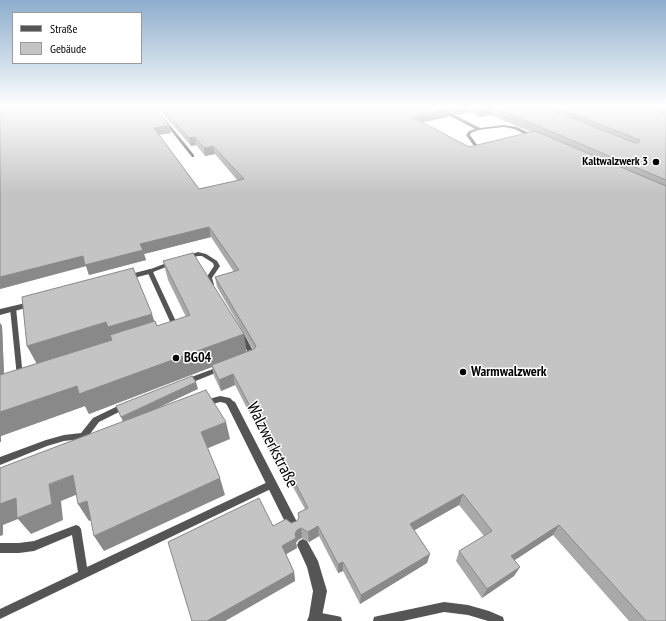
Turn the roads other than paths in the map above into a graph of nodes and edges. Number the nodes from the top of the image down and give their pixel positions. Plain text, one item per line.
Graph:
1 (177, 136) edge
2 (469, 136) edge
3 (534, 136) edge
4 (544, 140) edge
5 (478, 149) edge
6 (194, 156) dead end
7 (150, 271) junction
8 (120, 279) edge
9 (214, 290) edge
10 (44, 300) edge
11 (14, 308) junction
12 (0, 312) edge
13 (238, 329) edge
14 (170, 334) edge
15 (246, 358) edge
16 (231, 364) edge
17 (27, 381) edge
18 (179, 385) edge
19 (134, 402) edge
20 (199, 405) edge
21 (232, 405) joint
22 (97, 434) edge
23 (83, 436) junction
24 (0, 461) edge
25 (272, 484) junction
26 (293, 526) edge
27 (303, 545) dead end
28 (0, 548) edge
29 (83, 573) junction
30 (0, 614) edge
31 (315, 619) edge
32 (337, 621) edge
33 (378, 621) edge
34 (499, 621) edge

1 - 6 lane
2 - 5 lane
3 - 4 street
7 - 8 street
7 - 9 lane
7 - 14 lane
10 - 11 street
11 - 12 street
11 - 17 lane
13 - 15 lane
16 - 18 lane
19 - 23 lane
20 - 21 lane, Walzwerkstraße
21 - 25 street, Walzwerkstraße
22 - 23 lane
23 - 24 lane
25 - 26 street, Walzwerkstraße
25 - 29 lane
27 - 31 street
28 - 29 lane
29 - 30 lane
31 - 32 lane
33 - 34 lane

